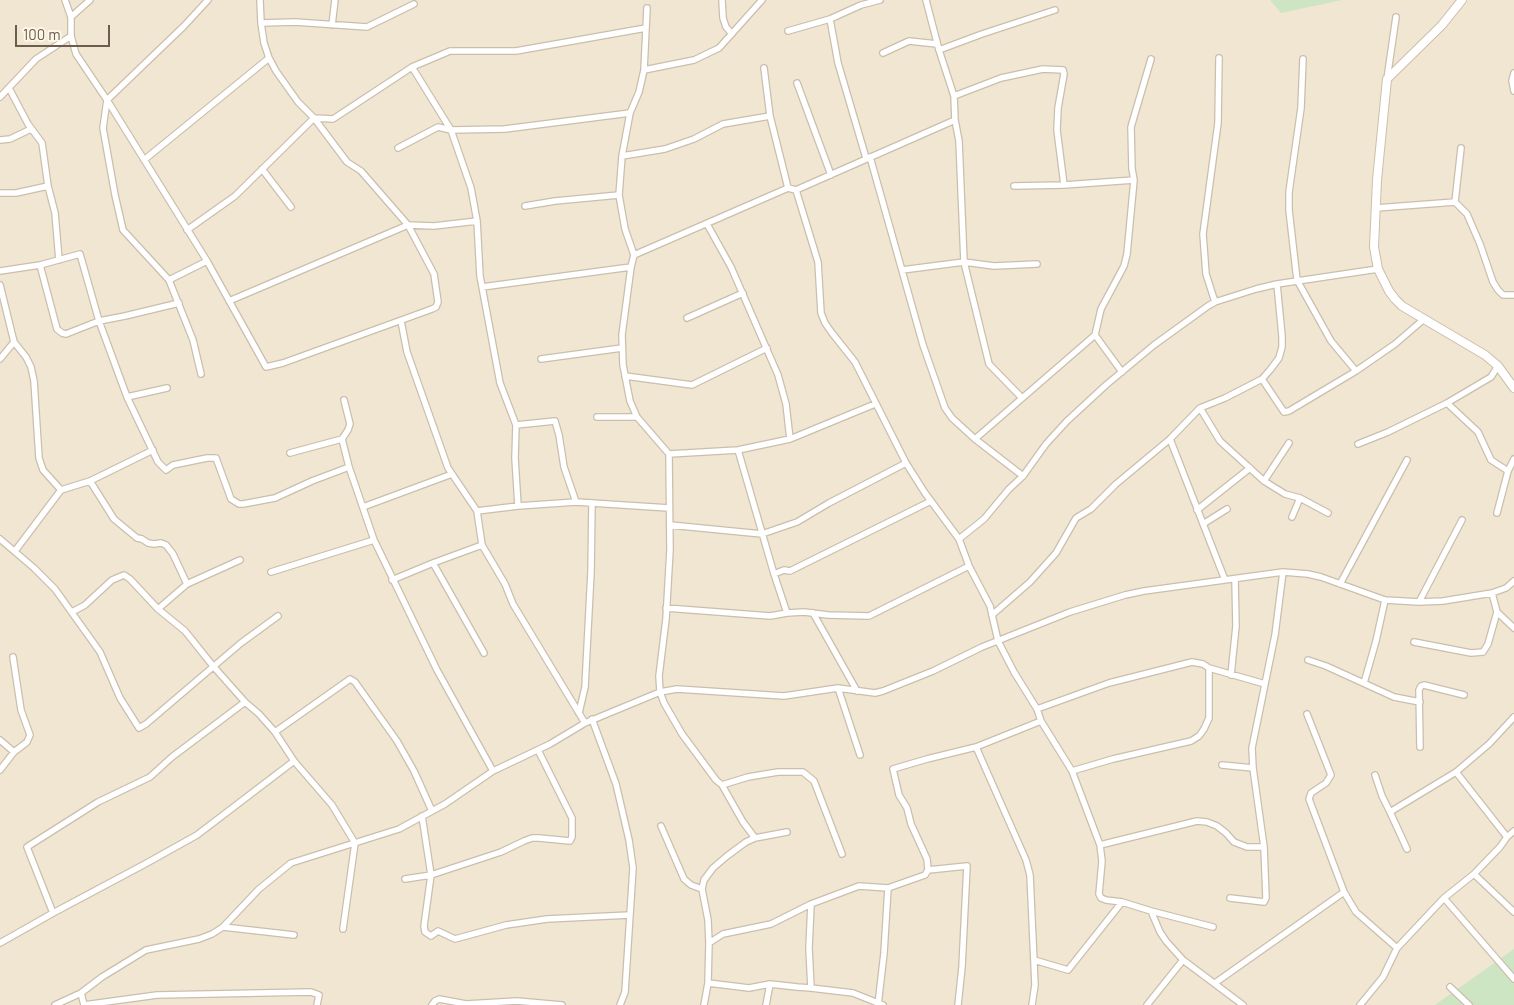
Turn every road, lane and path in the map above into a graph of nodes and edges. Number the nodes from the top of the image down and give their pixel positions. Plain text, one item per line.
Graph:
1 (65, 0) edge
2 (90, 0) edge
3 (208, 0) edge
4 (260, 0) edge
5 (335, 0) edge
6 (722, 0) edge
7 (762, 0) edge
8 (880, 0) edge
9 (927, 0) edge
10 (1462, 0) edge
11 (414, 4) dead end
12 (647, 8) dead end
13 (1055, 10) dead end
14 (71, 17) junction
15 (1396, 17) dead end
16 (830, 19) junction
17 (260, 23) junction
18 (332, 25) junction
19 (646, 28) junction
20 (788, 31) dead end
21 (732, 34) junction
22 (71, 36) junction
23 (938, 47) junction
24 (884, 53) dead end
25 (269, 58) junction
26 (1219, 58) dead end
27 (1151, 59) dead end
28 (1303, 59) dead end
29 (412, 67) junction
30 (764, 68) dead end
31 (644, 70) junction
32 (1514, 73) edge
33 (1387, 79) junction
34 (797, 82) dead end
35 (10, 88) junction
36 (1514, 88) edge
37 (954, 96) junction
38 (0, 97) edge
39 (107, 100) junction
40 (630, 113) junction
41 (770, 116) junction
42 (314, 118) junction
43 (955, 120) junction
44 (31, 130) junction
45 (451, 130) junction
46 (0, 140) edge
47 (398, 148) dead end
48 (1461, 148) dead end
49 (622, 156) junction
50 (868, 158) junction
51 (144, 160) junction
52 (262, 169) junction
53 (831, 175) junction
54 (1134, 180) junction
55 (1064, 185) junction
56 (48, 186) junction
57 (1014, 186) dead end
58 (788, 188) junction
59 (796, 190) junction
60 (0, 192) edge
61 (620, 195) junction
62 (1456, 202) junction
63 (525, 206) dead end
64 (291, 207) dead end
65 (1376, 208) junction
66 (477, 221) junction
67 (408, 224) junction
68 (707, 224) junction
69 (187, 230) junction
70 (634, 255) junction
71 (59, 260) junction
72 (206, 261) junction
73 (964, 262) junction
74 (1037, 264) dead end
75 (40, 265) junction
76 (631, 267) junction
77 (1378, 269) junction
78 (902, 270) junction
79 (0, 271) edge
80 (169, 280) junction
81 (1297, 280) junction
82 (1277, 284) junction
83 (0, 285) edge
84 (482, 287) junction
85 (743, 293) junction
86 (1514, 295) edge
87 (230, 301) junction
88 (1215, 302) junction
89 (179, 303) junction
90 (687, 318) dead end
91 (1424, 319) junction
92 (99, 321) junction
93 (400, 321) junction
94 (1096, 335) junction
95 (14, 342) junction
96 (622, 348) junction
97 (767, 348) junction
98 (0, 359) edge
99 (542, 359) dead end
100 (1498, 366) junction
101 (1356, 370) junction
102 (1122, 372) junction
103 (201, 374) dead end
104 (625, 376) junction
105 (1262, 379) junction
106 (167, 388) dead end
107 (1514, 388) edge
108 (127, 397) junction
109 (1022, 398) junction
110 (344, 400) dead end
111 (1447, 403) junction
112 (875, 404) junction
113 (1200, 408) junction
114 (597, 417) dead end
115 (637, 417) junction
116 (516, 425) junction
117 (342, 439) junction
118 (790, 439) junction
119 (975, 439) junction
120 (1170, 439) junction
121 (1289, 443) dead end
122 (1358, 444) dead end
123 (152, 450) junction
124 (738, 450) junction
125 (290, 453) dead end
126 (669, 454) junction
127 (1514, 459) edge
128 (1407, 460) dead end
129 (906, 463) junction
130 (348, 467) junction
131 (1250, 468) junction
132 (1508, 471) junction
133 (452, 474) junction
134 (1022, 476) junction
135 (90, 481) junction
136 (1264, 481) junction
137 (61, 490) junction
138 (1300, 498) junction
139 (931, 501) junction
140 (576, 502) junction
141 (592, 503) junction
142 (518, 506) junction
143 (363, 507) junction
144 (669, 508) junction
145 (1227, 509) dead end
146 (1197, 510) junction
147 (478, 511) junction
148 (1328, 513) dead end
149 (1497, 513) dead end
150 (1292, 517) dead end
151 (1462, 520) dead end
152 (1203, 524) junction
153 (670, 525) junction
154 (762, 534) junction
155 (0, 539) edge
156 (959, 539) junction
157 (374, 540) junction
158 (482, 545) junction
159 (15, 551) junction
160 (240, 560) dead end
161 (432, 563) junction
162 (969, 566) junction
163 (271, 572) dead end
164 (1283, 572) junction
165 (774, 574) junction
166 (1235, 579) junction
167 (392, 580) junction
168 (1225, 580) junction
169 (1514, 581) edge
170 (188, 584) junction
171 (1340, 584) junction
172 (1492, 593) junction
173 (1385, 600) junction
174 (1420, 602) junction
175 (158, 608) junction
176 (666, 608) junction
177 (72, 612) junction
178 (1496, 612) junction
179 (787, 613) junction
180 (813, 613) junction
181 (992, 615) junction
182 (278, 616) dead end
183 (1514, 628) edge
184 (998, 641) junction
185 (1414, 642) dead end
186 (484, 653) dead end
187 (13, 656) dead end
188 (1308, 660) dead end
189 (213, 666) junction
190 (1209, 668) junction
191 (1231, 674) junction
192 (1364, 683) junction
193 (1265, 684) junction
194 (838, 688) junction
195 (857, 691) junction
196 (660, 692) junction
197 (1464, 695) dead end
198 (245, 702) junction
199 (1420, 702) junction
200 (1037, 709) junction
201 (580, 713) junction
202 (1307, 714) dead end
203 (1514, 717) edge
204 (592, 720) junction
205 (1042, 720) junction
206 (585, 723) junction
207 (275, 732) junction
208 (0, 740) edge
209 (976, 747) junction
210 (1420, 747) dead end
211 (538, 750) junction
212 (14, 752) junction
213 (860, 755) dead end
214 (294, 761) junction
215 (1222, 765) dead end
216 (1253, 768) junction
217 (0, 770) edge
218 (493, 770) junction
219 (1072, 771) junction
220 (1456, 772) junction
221 (1375, 775) dead end
222 (722, 786) junction
223 (432, 811) junction
224 (1390, 812) junction
225 (422, 816) junction
226 (661, 826) dead end
227 (787, 832) dead end
228 (1514, 832) edge
229 (1507, 837) junction
230 (755, 838) junction
231 (355, 843) junction
232 (1100, 844) junction
233 (1264, 847) junction
234 (1407, 849) dead end
235 (842, 854) dead end
236 (928, 870) junction
237 (1474, 874) junction
238 (431, 875) junction
239 (405, 878) dead end
240 (888, 888) junction
241 (702, 889) junction
242 (1344, 892) junction
243 (1230, 898) dead end
244 (1444, 898) junction
245 (1122, 902) junction
246 (810, 904) junction
247 (1151, 911) junction
248 (1514, 912) edge
249 (53, 913) junction
250 (630, 915) junction
251 (223, 927) junction
252 (1213, 927) dead end
253 (343, 930) dead end
254 (294, 936) dead end
255 (0, 943) edge
256 (709, 943) junction
257 (1397, 948) junction
258 (1034, 960) junction
259 (1183, 960) junction
260 (1514, 979) edge
261 (708, 983) junction
262 (1214, 983) junction
263 (770, 984) junction
264 (1450, 987) dead end
265 (811, 988) junction
266 (81, 993) junction
267 (879, 1004) edge
268 (55, 1005) edge
269 (317, 1005) edge
270 (432, 1005) edge
271 (562, 1005) edge
272 (620, 1005) edge
273 (704, 1005) edge
274 (766, 1005) edge
275 (958, 1005) edge
276 (1032, 1005) edge
277 (1147, 1005) edge
278 (1243, 1005) edge
279 (1360, 1005) edge
280 (1469, 1005) edge

1 - 14 street
2 - 14 street
3 - 39 street
4 - 17 street
5 - 18 street
6 - 21 street
7 - 21 street
8 - 16 street
9 - 23 street
10 - 33 street
11 - 18 street
12 - 19 street
13 - 23 street
14 - 22 street
15 - 33 street
16 - 20 street
16 - 50 street
17 - 18 street
17 - 25 street
19 - 29 street
19 - 31 street
21 - 31 street
22 - 35 street
22 - 39 street
23 - 24 street
23 - 37 street
25 - 42 street
25 - 51 street
26 - 88 street
27 - 54 street
28 - 81 street
29 - 42 street
29 - 45 street
30 - 41 street
31 - 40 street
32 - 36 street
33 - 65 street
34 - 53 street
35 - 38 street
35 - 44 street
37 - 43 street
37 - 55 street
39 - 51 street
39 - 80 street
40 - 45 street
40 - 49 street
41 - 49 street
41 - 58 street
42 - 52 street
42 - 67 street
43 - 50 street
43 - 73 street
44 - 46 street
44 - 56 street
45 - 47 street
45 - 66 street
48 - 62 street
49 - 61 street
50 - 53 street
50 - 78 street
51 - 69 street
52 - 64 street
52 - 69 street
53 - 59 street
54 - 55 street
54 - 94 street
55 - 57 street
56 - 60 street
56 - 71 street
58 - 59 street
58 - 68 street
59 - 112 street
61 - 63 street
61 - 70 street
62 - 65 street
62 - 86 street
65 - 77 street
66 - 67 street
66 - 84 street
67 - 87 street
67 - 93 street
68 - 70 street
68 - 85 street
69 - 72 street
70 - 76 street
71 - 75 street
71 - 92 street
72 - 80 street
72 - 87 street
73 - 74 street
73 - 78 street
73 - 109 street
75 - 79 street
75 - 92 street
76 - 84 street
76 - 96 street
77 - 81 street
77 - 91 street
78 - 119 street
80 - 89 street
81 - 82 street
81 - 101 street
82 - 88 street
82 - 105 street
83 - 95 street
84 - 116 street
85 - 90 street
85 - 97 street
87 - 93 street
88 - 102 street
89 - 92 street
89 - 103 street
91 - 100 street
91 - 101 street
92 - 108 street
93 - 133 street
94 - 102 street
94 - 109 street
95 - 98 street
95 - 137 street
96 - 99 street
96 - 104 street
97 - 104 street
97 - 118 street
100 - 107 street
100 - 111 street
101 - 105 street
102 - 134 street
104 - 115 street
105 - 113 street
106 - 108 street
108 - 123 street
109 - 119 street
110 - 117 street
111 - 122 street
111 - 132 street
112 - 118 street
112 - 129 street
113 - 120 street
113 - 131 street
114 - 115 street
115 - 126 street
116 - 140 street
116 - 142 street
117 - 125 street
117 - 130 street
118 - 124 street
119 - 134 street
120 - 146 street
120 - 181 street
121 - 136 street
123 - 130 street
123 - 135 street
124 - 126 street
124 - 154 street
126 - 144 street
127 - 132 street
128 - 171 street
129 - 139 street
129 - 154 street
130 - 143 street
131 - 136 street
131 - 146 street
132 - 149 street
133 - 143 street
133 - 147 street
134 - 156 street
135 - 137 street
135 - 170 street
136 - 138 street
137 - 159 street
138 - 148 street
138 - 150 street
139 - 156 street
139 - 165 street
140 - 141 street
140 - 142 street
141 - 144 street
141 - 201 street
142 - 147 street
143 - 157 street
144 - 153 street
145 - 152 street
146 - 152 street
147 - 158 street
151 - 174 street
152 - 168 street
153 - 154 street
153 - 176 street
154 - 165 street
155 - 159 street
156 - 162 street
157 - 163 street
157 - 167 street
158 - 161 street
158 - 201 street
159 - 177 street
160 - 170 street
161 - 167 street
161 - 186 street
162 - 180 street
162 - 181 street
164 - 166 street
164 - 171 street
164 - 193 street
165 - 179 street
166 - 168 street
166 - 191 street
167 - 218 street
168 - 184 street
169 - 172 street
170 - 175 street
171 - 173 street
172 - 174 street
172 - 178 street
173 - 174 street
173 - 192 street
175 - 177 street
175 - 189 street
176 - 179 street
176 - 196 street
177 - 189 street
178 - 183 street
178 - 185 street
179 - 180 street
180 - 195 street
181 - 184 street
182 - 189 street
184 - 195 street
184 - 200 street
187 - 212 street
188 - 192 street
189 - 198 street
190 - 191 street
190 - 200 street
190 - 219 street
191 - 193 street
192 - 199 street
193 - 216 street
194 - 195 street
194 - 196 street
194 - 213 street
196 - 204 street
196 - 222 street
197 - 199 street
198 - 207 street
198 - 249 street
199 - 210 street
200 - 205 street
201 - 206 street
202 - 242 street
203 - 220 street
204 - 206 street
204 - 250 street
205 - 209 street
205 - 219 street
206 - 211 street
207 - 214 street
207 - 223 street
208 - 212 street
209 - 236 street
209 - 258 street
211 - 218 street
211 - 238 street
212 - 217 street
214 - 231 street
214 - 249 street
215 - 216 street
216 - 233 street
218 - 223 street
219 - 232 street
220 - 224 street
220 - 229 street
221 - 224 street
222 - 230 street
222 - 235 street
223 - 225 street
224 - 234 street
225 - 231 street
225 - 238 street
226 - 241 street
227 - 230 street
228 - 229 street
229 - 237 street
230 - 241 street
231 - 251 street
231 - 253 street
232 - 233 street
232 - 245 street
233 - 243 street
236 - 240 street
236 - 275 street
237 - 244 street
237 - 248 street
238 - 239 street
238 - 250 street
240 - 246 street
240 - 267 street
241 - 256 street
242 - 257 street
242 - 262 street
244 - 257 street
244 - 260 street
245 - 247 street
245 - 258 street
246 - 256 street
246 - 265 street
247 - 252 street
247 - 259 street
249 - 255 street
250 - 272 street
251 - 254 street
251 - 266 street
256 - 261 street
257 - 279 street
258 - 276 street
259 - 262 street
259 - 277 street
261 - 263 street
261 - 273 street
262 - 278 street
263 - 265 street
263 - 274 street
264 - 280 street
265 - 267 street
266 - 268 street
266 - 269 street
270 - 271 street

